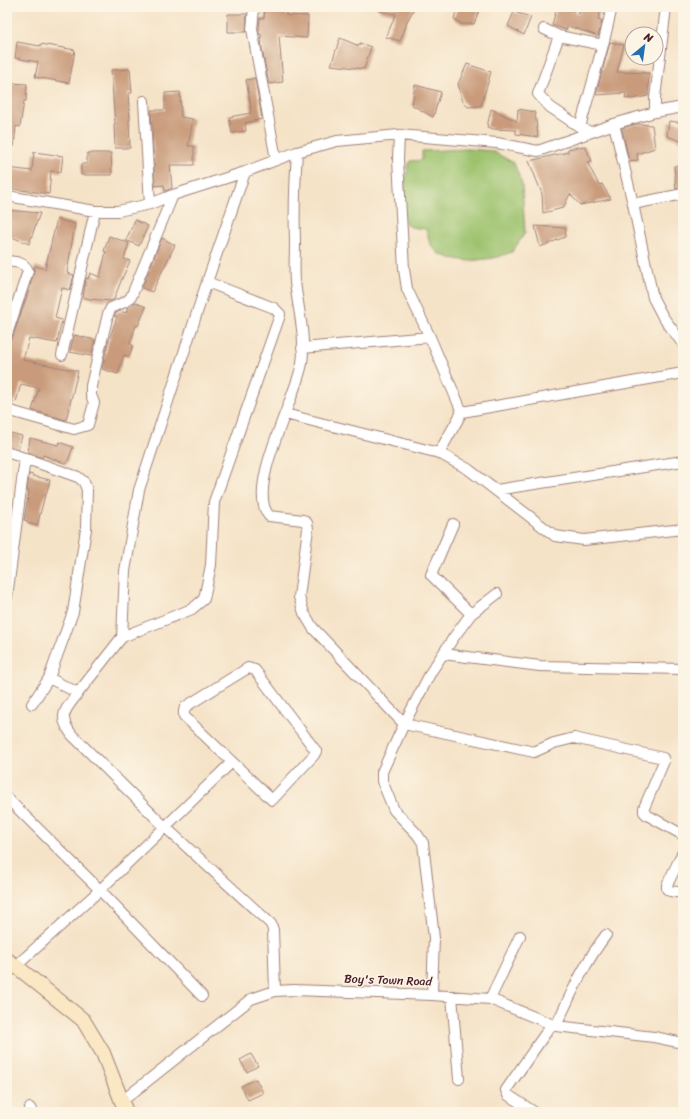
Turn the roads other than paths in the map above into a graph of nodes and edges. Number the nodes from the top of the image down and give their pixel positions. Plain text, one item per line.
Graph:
1 (254, 7) edge
2 (612, 7) edge
3 (666, 7) edge
4 (544, 29) dead end
5 (559, 36) junction
6 (604, 45) junction
7 (144, 101) dead end
8 (683, 107) edge
9 (655, 112) junction
10 (614, 124) junction
11 (580, 127) junction
12 (590, 132) junction
13 (399, 135) junction
14 (297, 152) junction
15 (276, 160) junction
16 (245, 172) junction
17 (683, 194) edge
18 (173, 195) junction
19 (7, 196) edge
20 (150, 204) junction
21 (633, 204) junction
22 (96, 211) junction
23 (7, 261) edge
24 (206, 282) junction
25 (7, 334) edge
26 (430, 337) junction
27 (683, 344) edge
28 (302, 348) junction
29 (62, 355) dead end
30 (683, 373) edge
31 (7, 410) edge
32 (462, 412) junction
33 (285, 414) junction
34 (7, 452) edge
35 (439, 453) junction
36 (25, 458) junction
37 (683, 461) edge
38 (496, 490) junction
39 (7, 518) edge
40 (17, 522) junction
41 (454, 524) dead end
42 (683, 529) edge
43 (497, 594) dead end
44 (7, 595) edge
45 (471, 614) junction
46 (122, 637) junction
47 (443, 654) junction
48 (683, 669) edge
49 (49, 678) junction
50 (78, 693) junction
51 (32, 704) dead end
52 (404, 724) junction
53 (232, 762) junction
54 (7, 798) edge
55 (164, 826) junction
56 (683, 835) edge
57 (683, 852) edge
58 (100, 890) junction
59 (683, 893) edge
60 (606, 935) dead end
61 (520, 936) dead end
62 (12, 963) edge
63 (275, 991) junction
64 (432, 995) junction
65 (202, 996) dead end
66 (452, 996) junction
67 (490, 999) junction
68 (554, 1025) junction
69 (683, 1043) edge
70 (460, 1079) dead end
71 (124, 1106) edge
72 (534, 1112) edge

1 - 15 street
2 - 6 street
3 - 9 street
4 - 5 street
5 - 6 street
5 - 11 street
6 - 11 street
7 - 20 street
8 - 9 street
9 - 10 street
10 - 12 street
10 - 21 street
11 - 12 street
12 - 13 street
13 - 14 street
13 - 26 street
14 - 15 street
14 - 28 street
15 - 16 street
16 - 18 street
16 - 24 street
17 - 21 street
18 - 20 street
18 - 31 street
19 - 22 street
20 - 22 street
21 - 27 street
22 - 29 street
23 - 25 street
24 - 46 street
24 - 46 street
26 - 28 street
26 - 32 street
28 - 33 street
30 - 32 street
32 - 35 street
33 - 35 street
33 - 52 street
34 - 36 street
35 - 38 street
36 - 40 street
36 - 49 street
37 - 38 street
38 - 42 street
39 - 40 street
40 - 44 street
41 - 45 street
43 - 45 street
45 - 47 street
46 - 50 street
47 - 48 street
47 - 52 street
49 - 50 street
49 - 51 street
50 - 55 street
52 - 56 street
52 - 64 street
53 - 53 street
53 - 55 street
54 - 58 street
55 - 58 street
55 - 63 street
57 - 59 street
58 - 62 street
58 - 65 street
60 - 68 street
61 - 67 street
62 - 71 street
63 - 64 street, Boy's Town Road
63 - 71 street, Boy's Town Road
64 - 66 street, Boy's Town Road
66 - 67 street, Boy's Town Road
66 - 70 street
67 - 68 street, Boy's Town Road
68 - 69 street, Boy's Town Road
68 - 72 street

